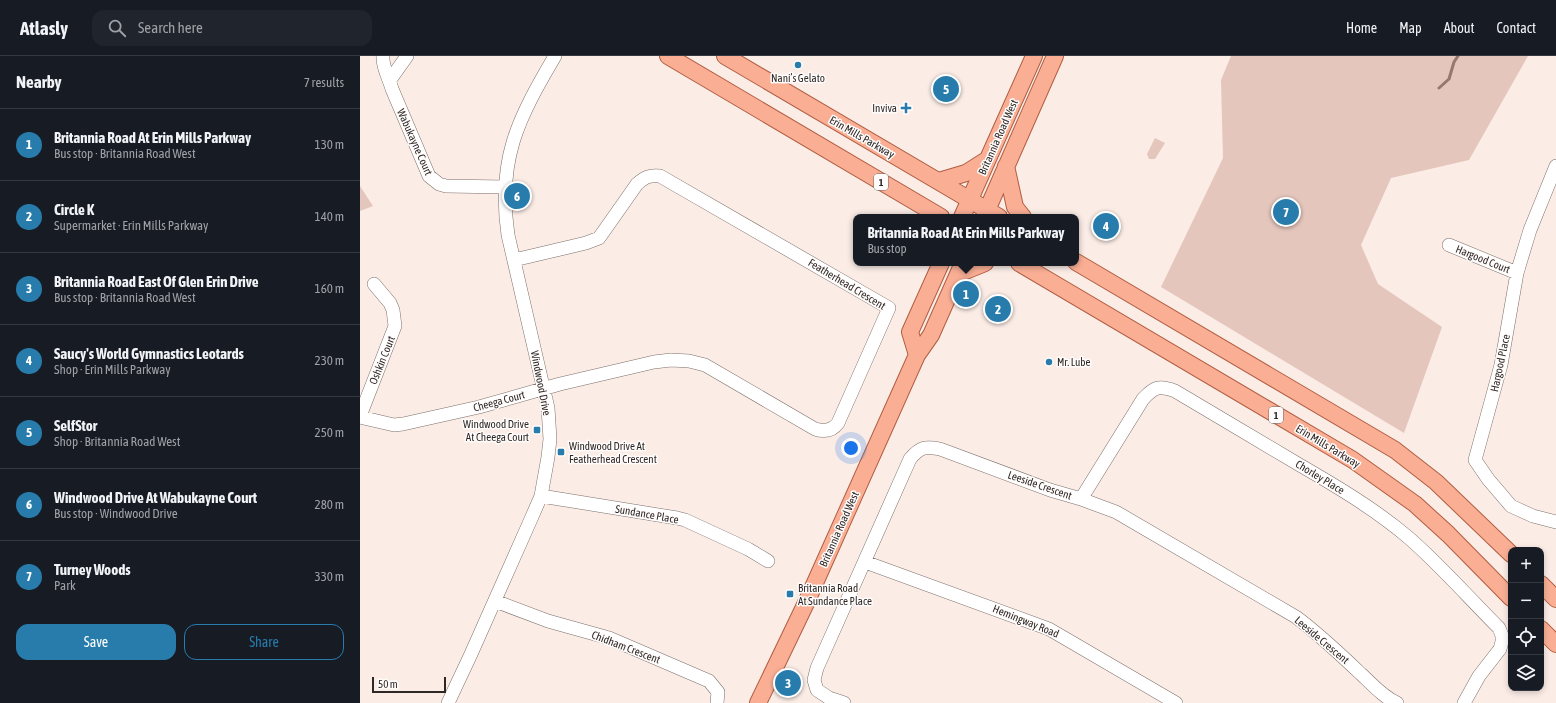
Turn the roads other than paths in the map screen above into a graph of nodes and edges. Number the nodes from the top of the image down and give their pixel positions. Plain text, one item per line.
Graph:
1 (383, 56) edge
2 (407, 56) edge
3 (555, 56) edge
4 (668, 56) edge
5 (725, 56) edge
6 (1034, 56) edge
7 (1055, 56) edge
8 (390, 80) junction
9 (988, 159) junction
10 (1006, 166) junction
11 (1556, 166) edge
12 (939, 182) junction
13 (504, 187) junction
14 (970, 200) junction
15 (936, 214) edge
16 (963, 214) edge
17 (989, 214) edge
18 (990, 214) edge
19 (1021, 214) edge
20 (1449, 245) dead end
21 (514, 260) junction
22 (1079, 264) edge
23 (940, 266) edge
24 (1023, 266) edge
25 (961, 268) edge
26 (1517, 273) junction
27 (374, 284) dead end
28 (917, 355) junction
29 (543, 389) junction
30 (360, 416) edge
31 (541, 496) junction
32 (1081, 499) junction
33 (1556, 522) edge
34 (1508, 551) edge
35 (768, 561) dead end
36 (865, 562) junction
37 (1544, 587) edge
38 (1508, 595) edge
39 (1556, 599) edge
40 (495, 601) junction
41 (1544, 632) edge
42 (1556, 644) edge
43 (450, 702) edge
44 (718, 703) edge
45 (758, 703) edge
46 (844, 703) edge
47 (1176, 703) edge
48 (1397, 703) edge
49 (1464, 703) edge

1 - 8 street, Wabukayne Court
2 - 8 street
3 - 13 street, Windwood Drive
4 - 15 main road, 1
5 - 12 main road, Erin Mills Parkway
6 - 9 main road, Britannia Road West
7 - 10 main road, Britannia Road West
8 - 13 street, Wabukayne Court
9 - 12 main road
9 - 14 main road, Britannia Road West
10 - 18 main road, Britannia Road West
10 - 19 main road
11 - 26 street, Hargood Place
12 - 14 main road, Erin Mills Parkway
13 - 21 street, Windwood Drive
14 - 16 main road, Britannia Road West
14 - 17 main road, Erin Mills Parkway
20 - 26 street, Hargood Court
21 - 29 street, Windwood Drive
21 - 29 street, Featherhead Crescent
22 - 34 main road
23 - 28 main road
24 - 38 main road, Erin Mills Parkway / 1
25 - 28 main road, Britannia Road West
26 - 33 street, Hargood Place
27 - 30 street, Oshkin Court
28 - 45 main road, Britannia Road West
29 - 30 street, Cheega Court
29 - 31 street, Windwood Drive
31 - 35 street, Sundance Place
31 - 40 street, Windwood Drive
32 - 36 street, Leeside Crescent
32 - 48 street, Leeside Crescent
32 - 49 street, Chorley Place
36 - 46 street, Leeside Crescent
36 - 47 street, Hemingway Road
37 - 39 main road
40 - 43 street, Windwood Drive
40 - 44 street, Chidham Crescent
41 - 42 main road

